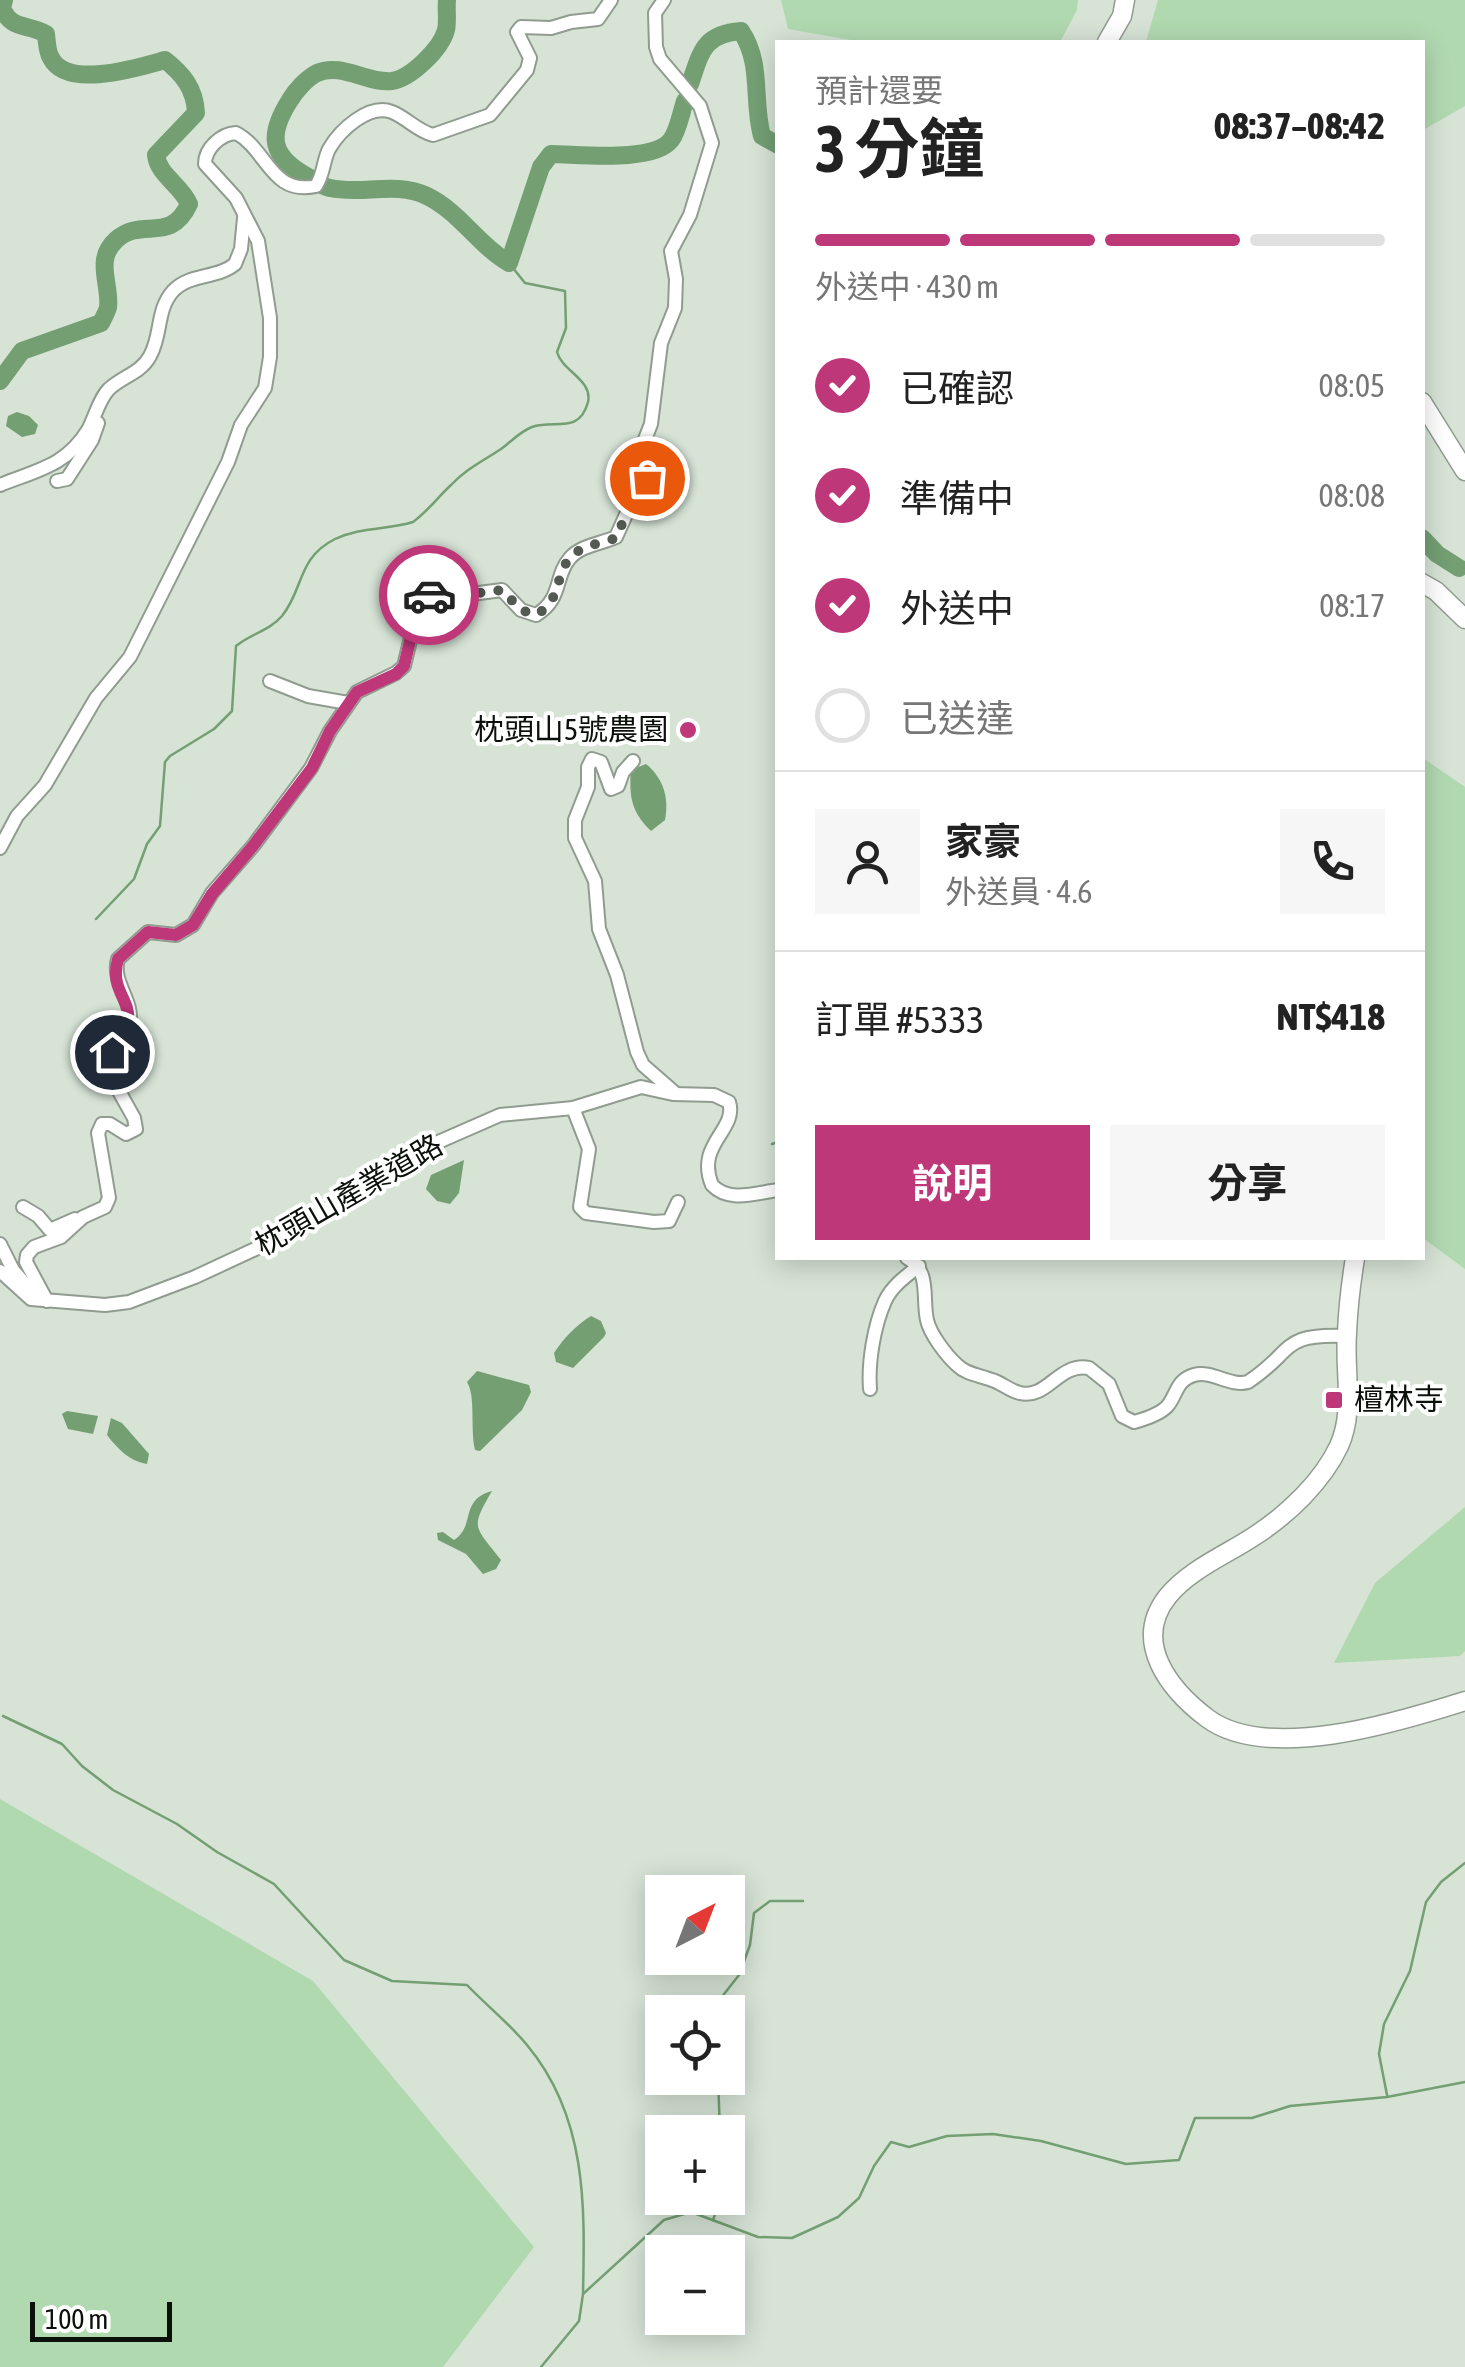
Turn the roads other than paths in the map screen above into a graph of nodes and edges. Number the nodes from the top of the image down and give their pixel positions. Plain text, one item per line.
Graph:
1 (612, 0) edge
2 (664, 0) edge
3 (1125, 0) edge
4 (1108, 40) edge
5 (244, 210) junction
6 (1425, 407) edge
7 (98, 411) junction
8 (1465, 471) edge
9 (57, 482) dead end
10 (0, 486) edge
11 (1425, 586) edge
12 (1465, 619) edge
13 (270, 681) dead end
14 (348, 703) junction
15 (633, 760) dead end
16 (0, 848) edge
17 (676, 1094) junction
18 (573, 1108) junction
19 (775, 1190) edge
20 (678, 1202) dead end
21 (23, 1207) dead end
22 (82, 1218) junction
23 (0, 1244) edge
24 (1355, 1260) edge
25 (913, 1262) edge
26 (0, 1271) edge
27 (44, 1301) junction
28 (1346, 1336) junction
29 (870, 1389) dead end
30 (1465, 1701) edge

1 - 5 street
2 - 14 street
3 - 4 main road
5 - 7 street
5 - 16 street
6 - 8 main road
7 - 9 street
7 - 10 street
11 - 12 main road
13 - 14 street
14 - 22 street
15 - 17 street
17 - 18 street, 枕頭山產業道路
17 - 19 street, 枕頭山產業道路
18 - 20 street
18 - 27 street, 枕頭山產業道路
21 - 22 street
22 - 27 street
23 - 27 street
24 - 28 main road
25 - 28 street
25 - 29 street
26 - 27 street
28 - 30 main road

